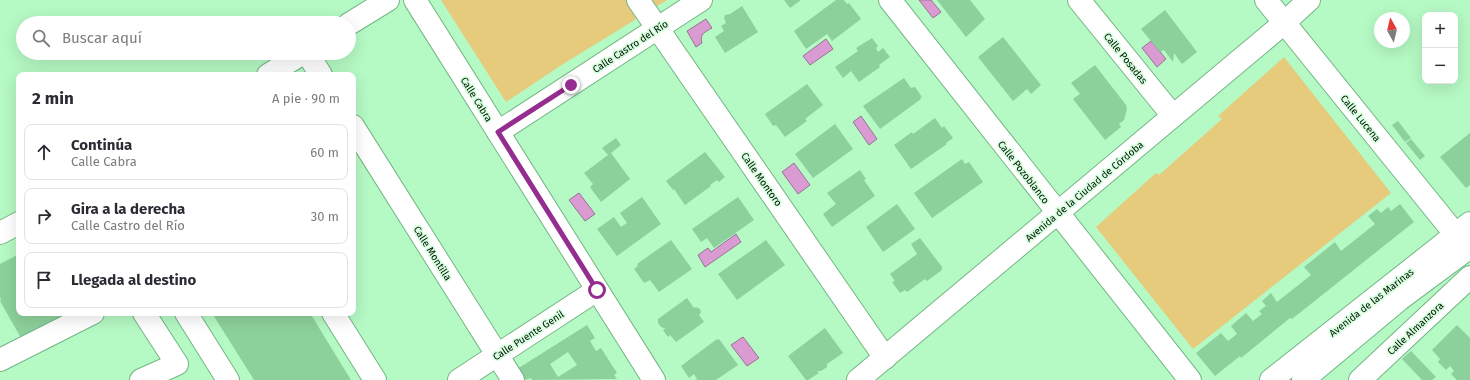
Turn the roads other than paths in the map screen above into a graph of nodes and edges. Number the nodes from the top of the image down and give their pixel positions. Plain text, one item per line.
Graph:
1 (388, 0) edge
2 (415, 0) edge
3 (638, 0) edge
4 (701, 0) edge
5 (890, 0) edge
6 (1080, 0) edge
7 (1266, 0) edge
8 (1310, 0) edge
9 (356, 20) edge
10 (1284, 23) junction
11 (658, 28) junction
12 (292, 60) edge
13 (311, 60) edge
14 (273, 72) edge
15 (319, 72) edge
16 (1173, 116) junction
17 (356, 131) edge
18 (498, 132) junction
19 (1057, 214) junction
20 (16, 225) edge
21 (0, 233) edge
22 (1465, 235) edge
23 (1470, 277) edge
24 (597, 290) junction
25 (87, 316) edge
26 (146, 316) edge
27 (188, 316) edge
28 (335, 316) edge
29 (497, 355) junction
30 (885, 358) junction
31 (0, 360) edge
32 (224, 379) edge
33 (142, 380) edge
34 (374, 380) edge
35 (459, 380) edge
36 (513, 380) edge
37 (654, 380) edge
38 (858, 380) edge
39 (1190, 380) edge
40 (1271, 380) edge
41 (1303, 380) edge
42 (1360, 380) edge

1 - 9 street
2 - 18 street, Calle Cabra
3 - 11 street, Calle Montoro
4 - 11 street, Calle Castro del Río
5 - 19 street, Calle Pozoblanco
6 - 16 street, Calle Posadas
7 - 10 street, Calle Lucena
8 - 10 street, Avenida de la Ciudad de Córdoba
10 - 16 street, Avenida de la Ciudad de Córdoba
10 - 22 street, Calle Lucena
11 - 18 street, Calle Castro del Río
11 - 30 street, Calle Montoro
12 - 14 street
13 - 15 street
16 - 19 street, Avenida de la Ciudad de Córdoba
17 - 29 street, Calle Montilla
18 - 24 street, Calle Cabra
19 - 30 street, Avenida de la Ciudad de Córdoba
19 - 39 street, Calle Pozoblanco
20 - 21 street
22 - 40 street, Avenida de las Marinas
22 - 41 street, Avenida de las Marinas
23 - 42 street, Calle Almanzora
24 - 29 street, Calle Puente Genil
24 - 37 street, Calle Cabra
25 - 31 street
26 - 33 street
27 - 32 street
28 - 34 street
29 - 35 street, Calle Puente Genil
29 - 36 street, Calle Montilla
30 - 38 street, Avenida de la Ciudad de Córdoba

